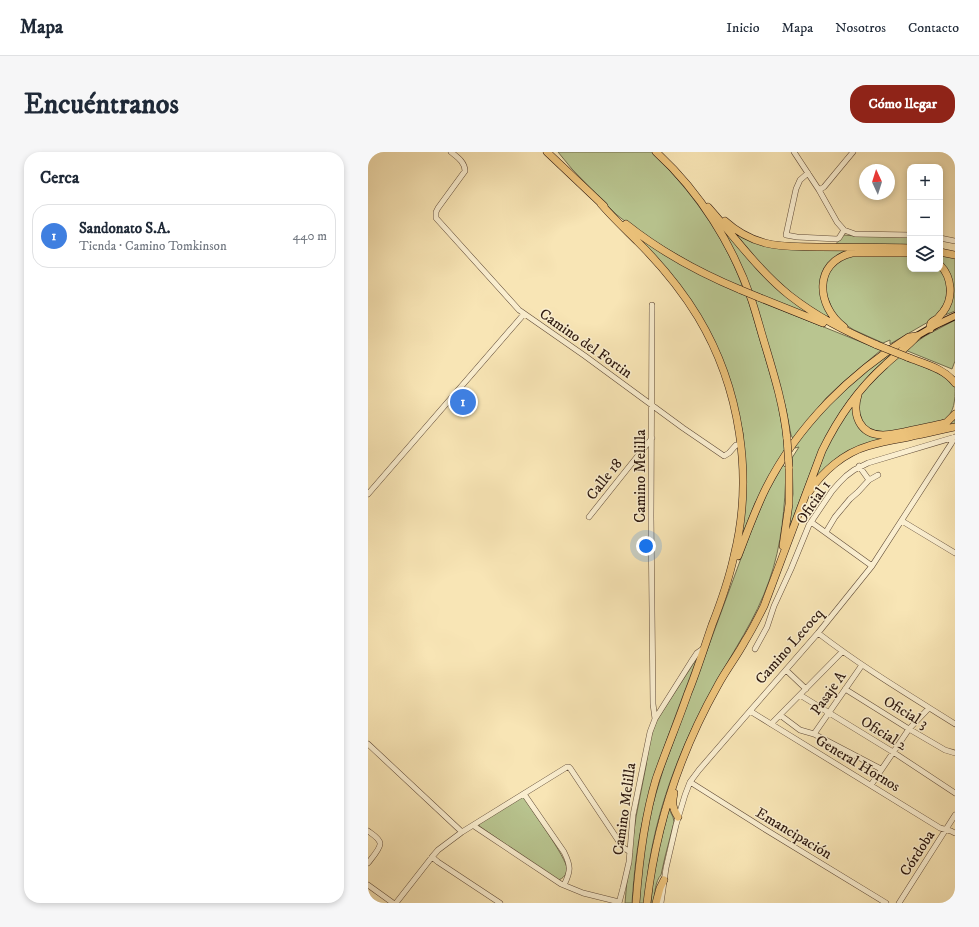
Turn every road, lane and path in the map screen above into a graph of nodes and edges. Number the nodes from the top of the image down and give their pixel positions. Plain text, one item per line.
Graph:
1 (451, 152) edge
2 (547, 152) edge
3 (656, 152) edge
4 (794, 152) edge
5 (854, 152) edge
6 (808, 173) junction
7 (688, 184) junction
8 (819, 190) junction
9 (601, 204) junction
10 (844, 230) junction
11 (907, 235) edge
12 (943, 239) edge
13 (955, 241) edge
14 (907, 248) edge
15 (907, 253) edge
16 (943, 253) edge
17 (955, 255) edge
18 (943, 268) edge
19 (652, 304) dead end
20 (524, 314) junction
21 (955, 316) edge
22 (930, 329) junction
23 (855, 335) junction
24 (917, 336) junction
25 (940, 370) junction
26 (955, 376) edge
27 (955, 383) edge
28 (860, 391) junction
29 (652, 405) junction
30 (955, 414) edge
31 (955, 427) edge
32 (955, 437) edge
33 (652, 438) junction
34 (741, 445) junction
35 (860, 466) junction
36 (878, 475) dead end
37 (869, 480) junction
38 (368, 494) edge
39 (803, 504) junction
40 (589, 517) dead end
41 (902, 521) junction
42 (811, 522) junction
43 (826, 532) junction
44 (955, 553) edge
45 (872, 566) junction
46 (777, 569) junction
47 (727, 584) junction
48 (818, 633) junction
49 (704, 647) junction
50 (755, 649) dead end
51 (842, 652) junction
52 (862, 665) junction
53 (786, 670) junction
54 (806, 689) junction
55 (845, 689) junction
56 (800, 695) junction
57 (929, 708) junction
58 (750, 711) junction
59 (829, 713) junction
60 (780, 715) junction
61 (655, 719) junction
62 (770, 724) junction
63 (955, 724) edge
64 (909, 729) junction
65 (814, 734) junction
66 (368, 744) edge
67 (686, 749) junction
68 (893, 752) junction
69 (955, 753) edge
70 (881, 769) junction
71 (690, 782) junction
72 (871, 785) junction
73 (955, 793) edge
74 (524, 794) junction
75 (677, 808) junction
76 (955, 815) edge
77 (678, 817) joint
78 (474, 826) junction
79 (946, 830) junction
80 (368, 831) edge
81 (462, 832) junction
82 (955, 833) edge
83 (630, 852) junction
84 (432, 857) junction
85 (368, 863) edge
86 (664, 880) junction
87 (368, 885) edge
88 (564, 885) junction
89 (393, 903) edge
90 (396, 903) edge
91 (500, 903) edge
92 (619, 903) edge
93 (636, 903) edge
94 (647, 903) edge
95 (656, 903) edge
96 (661, 903) edge
97 (886, 903) edge
98 (899, 903) edge

1 - 20 street, Camino del Fortin
2 - 9 highway
3 - 7 highway
4 - 6 street
5 - 8 street
6 - 8 street
6 - 10 street
7 - 14 highway
7 - 23 highway
7 - 46 highway, bridge
8 - 10 street
9 - 23 highway, bridge
9 - 34 highway
10 - 11 street
12 - 13 street
15 - 23 highway
16 - 17 highway
18 - 22 highway
19 - 29 street, Camino Melilla
20 - 29 street, Camino del Fortin
20 - 38 street
21 - 22 main road
22 - 24 main road
23 - 25 highway, bridge
24 - 28 highway
24 - 47 highway
25 - 26 main road
25 - 27 highway
28 - 30 highway
28 - 39 highway
29 - 33 street, Camino Melilla
29 - 34 street, Camino del Fortin
31 - 39 highway
32 - 35 street, Oficial 1
32 - 41 street, Camino Lecocq
33 - 40 street, Calle 18
33 - 61 street, Camino Melilla
34 - 47 highway
35 - 37 street
35 - 42 street, Oficial 1
36 - 37 street
37 - 43 street
39 - 46 highway
41 - 44 street
41 - 45 street, Camino Lecocq
42 - 43 street
42 - 50 street, Oficial 1
43 - 45 street
45 - 48 street, Camino Lecocq
46 - 67 highway
47 - 49 highway
48 - 51 street
48 - 53 street, Camino Lecocq
49 - 61 street, Camino Melilla
49 - 93 highway
51 - 52 street
51 - 54 street
52 - 55 street, Pasaje A
52 - 57 street
53 - 54 street
53 - 58 street, Camino Lecocq
54 - 56 street
55 - 59 street, Pasaje A
55 - 64 street, Oficial 3
56 - 59 street, Oficial 2
56 - 60 street
57 - 63 street
57 - 64 street
58 - 62 street, General Hornos
58 - 71 street, Camino Lecocq
59 - 65 street, Pasaje A
59 - 68 street, Oficial 2
60 - 62 street
60 - 65 street
61 - 83 street, Camino Melilla
62 - 72 street, General Hornos
64 - 68 street
64 - 69 street, Oficial 3
65 - 70 street
66 - 81 street
67 - 75 highway
67 - 94 highway
68 - 70 street
68 - 73 street, Oficial 2
70 - 72 street
71 - 75 street, Camino Lecocq
71 - 97 street, Emancipación
72 - 79 street, General Hornos
74 - 78 street
74 - 83 street
74 - 88 street
75 - 77 highway
76 - 79 street, Córdoba
77 - 86 street
78 - 81 street
78 - 88 street
79 - 82 street, General Hornos
79 - 98 street, Córdoba
80 - 85 street
81 - 84 street
83 - 92 street, Camino Melilla
84 - 90 street
84 - 91 street
86 - 95 highway
86 - 96 street
87 - 89 street
88 - 92 street

